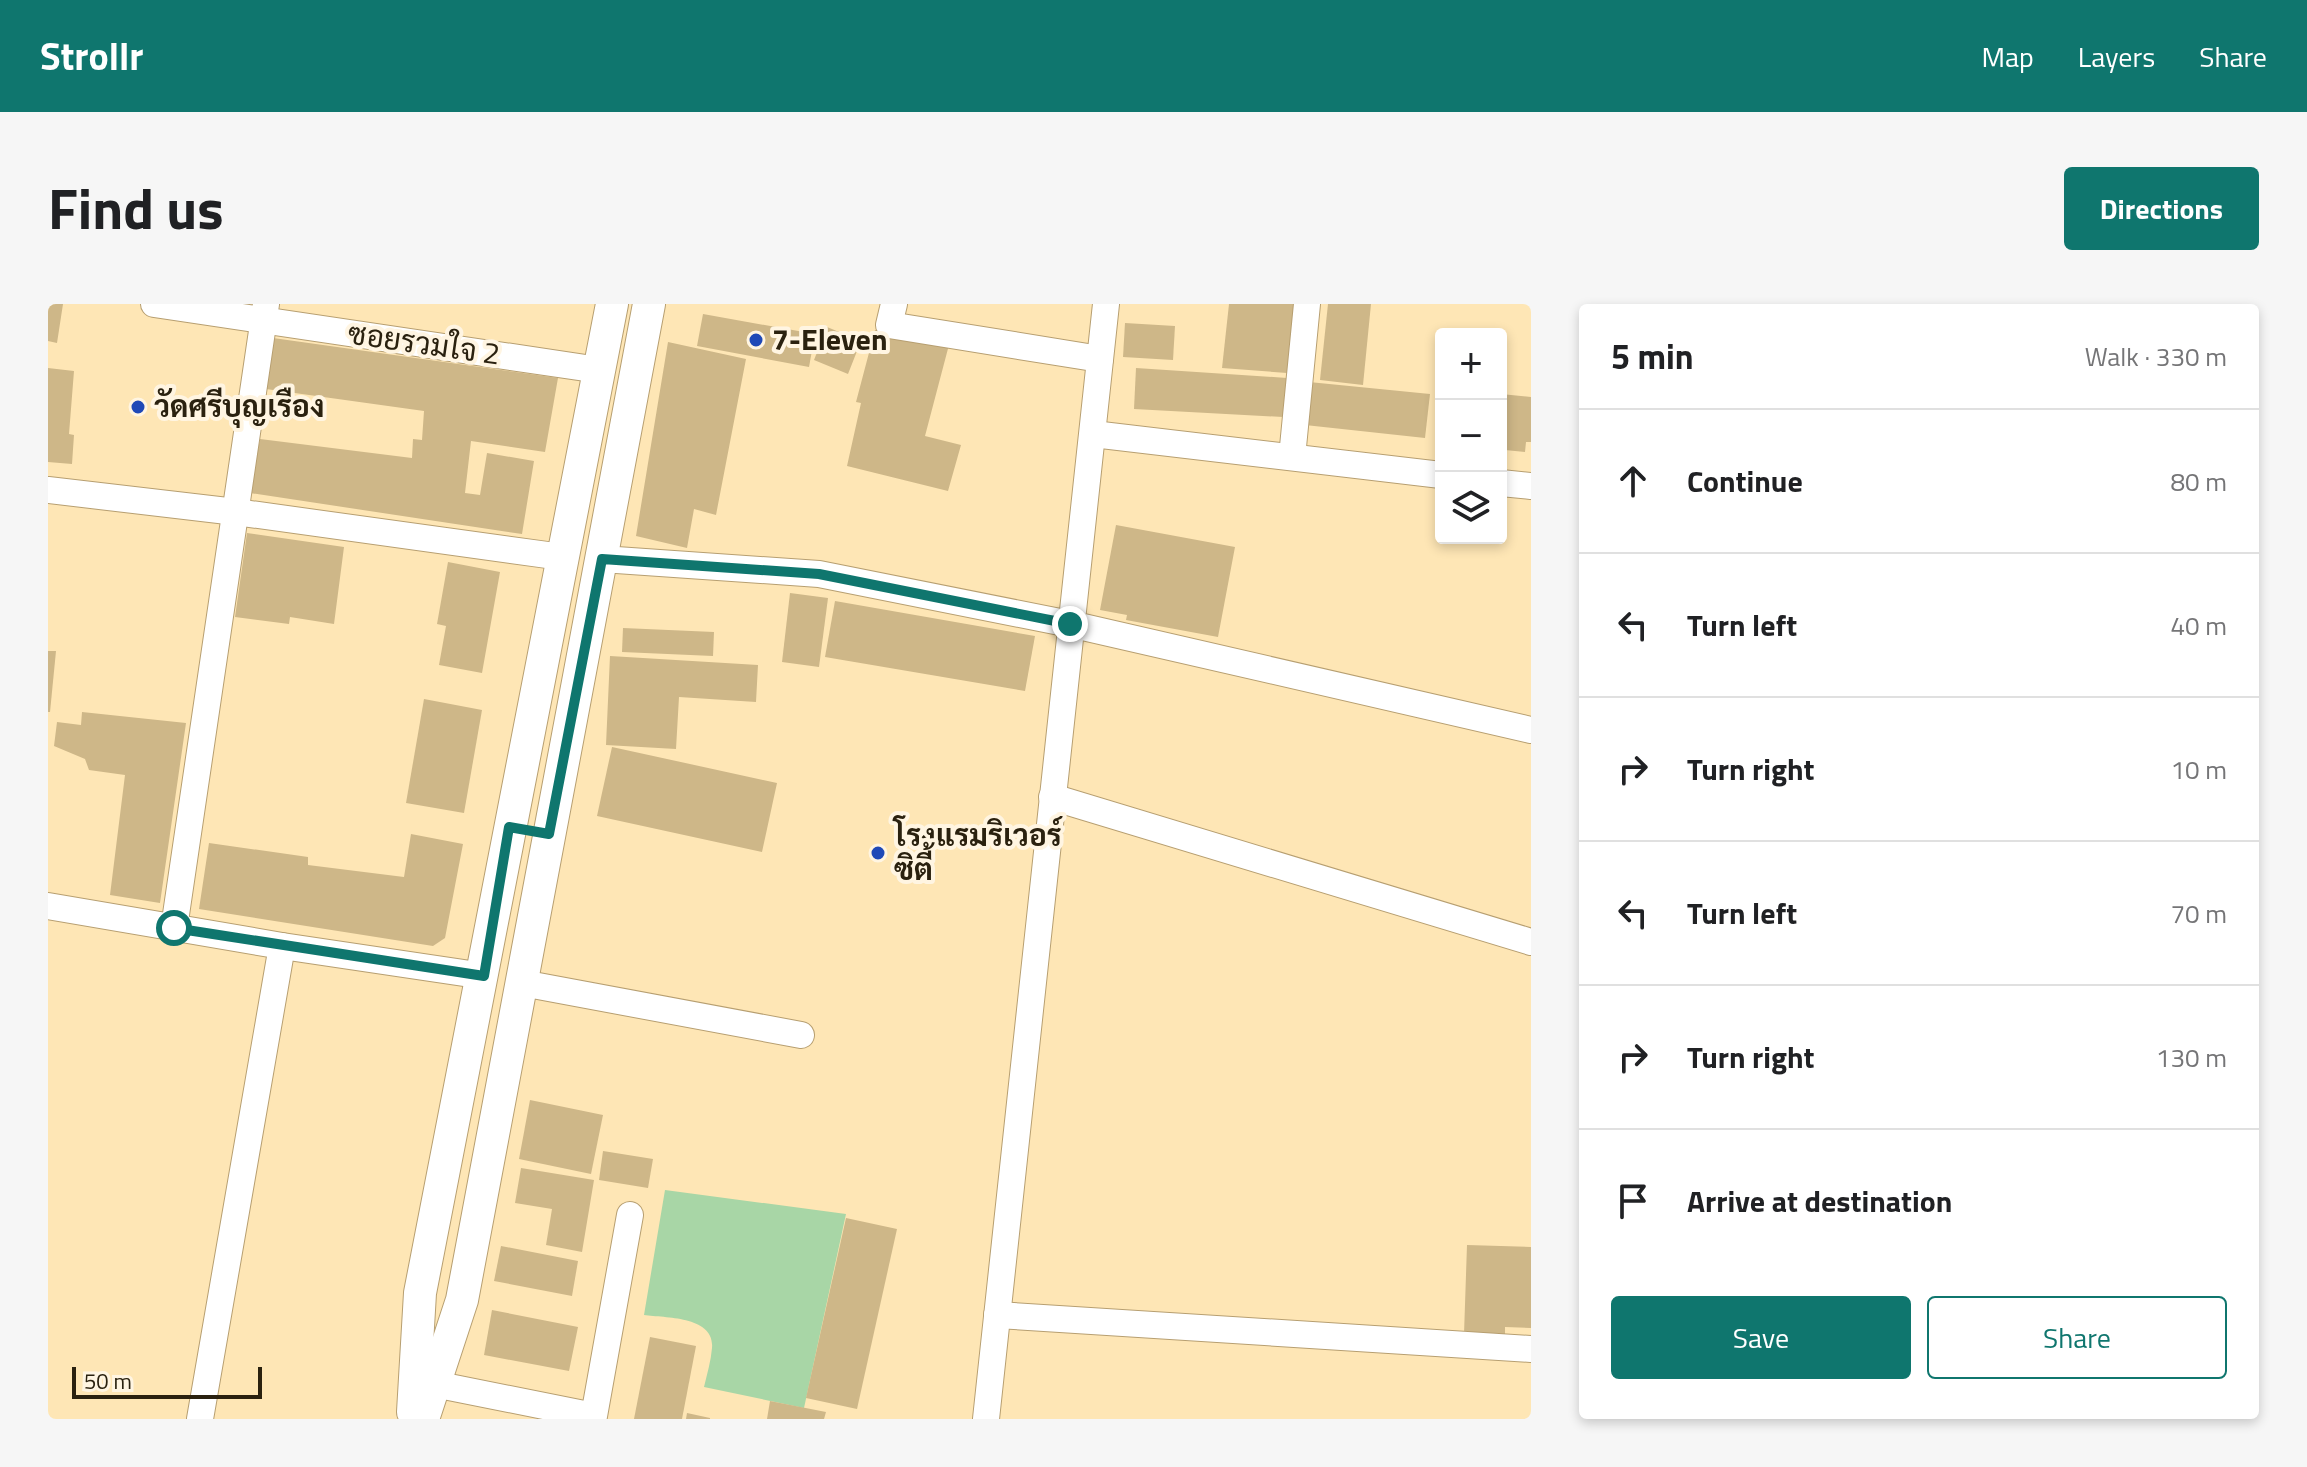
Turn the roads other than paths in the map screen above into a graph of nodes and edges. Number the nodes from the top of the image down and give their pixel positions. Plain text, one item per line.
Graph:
1 (154, 304) edge
2 (612, 304) edge
3 (649, 304) edge
4 (894, 304) edge
5 (1106, 304) edge
6 (1307, 304) edge
7 (265, 312) edge
8 (1100, 359) junction
9 (599, 370) junction
10 (1093, 434) junction
11 (1292, 457) junction
12 (1435, 474) edge
13 (1507, 484) edge
14 (1531, 486) edge
15 (48, 490) edge
16 (236, 512) junction
17 (562, 557) junction
18 (602, 559) junction
19 (1070, 624) junction
20 (1531, 730) edge
21 (1052, 797) junction
22 (509, 827) junction
23 (549, 834) junction
24 (48, 906) edge
25 (174, 928) junction
26 (1531, 942) edge
27 (282, 946) junction
28 (484, 976) junction
29 (522, 983) junction
30 (801, 1035) dead end
31 (630, 1215) dead end
32 (997, 1315) junction
33 (1531, 1349) edge
34 (434, 1384) junction
35 (200, 1419) edge
36 (412, 1419) edge
37 (423, 1419) edge
38 (986, 1419) edge

1 - 7 street, ซอยรวมใจ 2
2 - 9 main road
3 - 18 main road
4 - 8 street
5 - 8 street
6 - 11 street
7 - 9 street, ซอยรวมใจ 2
7 - 16 street
8 - 10 street
9 - 17 main road
10 - 11 street
10 - 19 street
11 - 12 street
13 - 14 street
15 - 16 street
16 - 17 street
16 - 25 street
17 - 22 main road
18 - 19 street
18 - 23 main road
19 - 20 street
19 - 21 street
21 - 26 street
21 - 32 street
22 - 23 main road
22 - 28 main road
23 - 29 main road
24 - 25 street
25 - 27 street
27 - 28 street
27 - 35 street
28 - 36 main road
29 - 30 street
29 - 34 main road
31 - 34 street
32 - 33 street
32 - 38 street
34 - 37 main road

